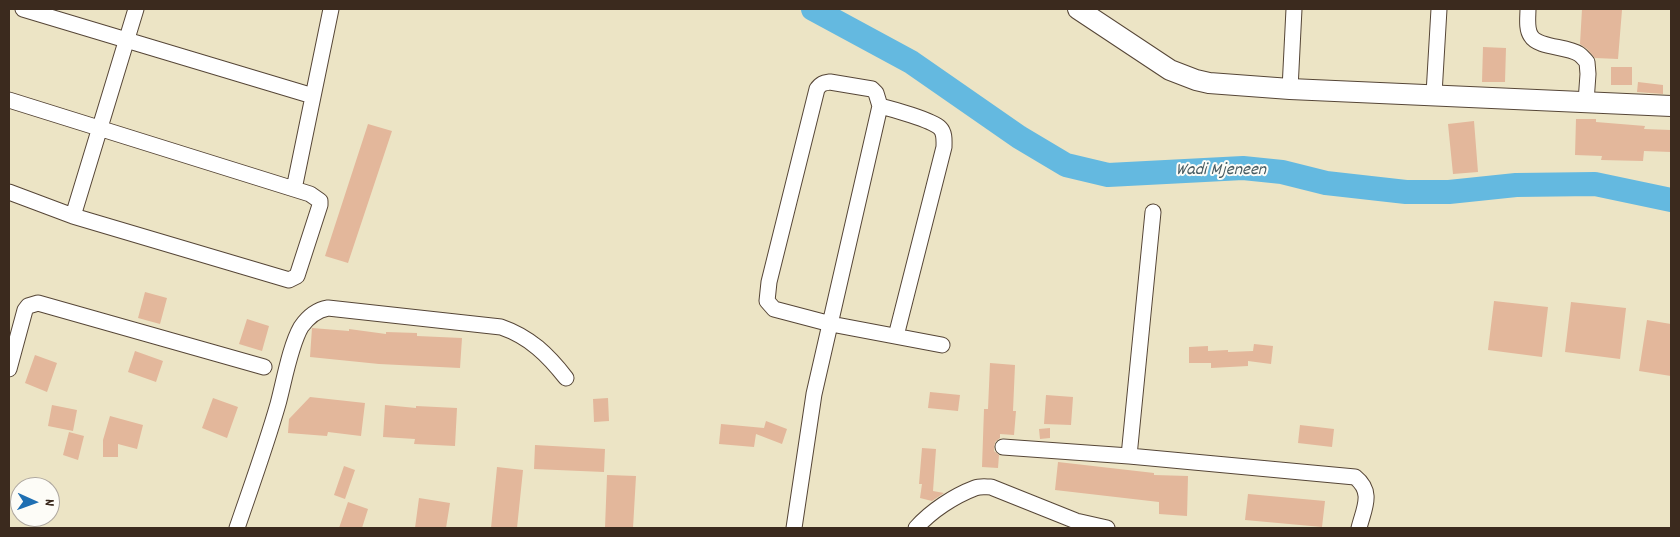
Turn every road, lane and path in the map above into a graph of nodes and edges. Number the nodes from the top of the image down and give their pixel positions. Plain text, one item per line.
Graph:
1 (23, 9) edge
2 (136, 9) edge
3 (331, 9) edge
4 (1078, 9) edge
5 (1294, 9) edge
6 (1439, 9) edge
7 (1528, 9) edge
8 (126, 40) junction
9 (1290, 89) junction
10 (1434, 94) junction
11 (313, 96) junction
12 (9, 100) edge
13 (1586, 102) junction
14 (880, 106) junction
15 (1671, 106) edge
16 (100, 128) junction
17 (294, 189) junction
18 (9, 192) edge
19 (1153, 212) dead end
20 (73, 216) junction
21 (831, 324) junction
22 (896, 336) junction
23 (942, 345) dead end
24 (10, 364) edge
25 (264, 367) dead end
26 (566, 378) dead end
27 (1003, 447) dead end
28 (1129, 456) junction
29 (237, 528) edge
30 (794, 528) edge
31 (916, 528) edge
32 (1107, 528) edge
33 (1359, 528) edge

1 - 8 street
2 - 8 street
3 - 11 street
4 - 9 street
5 - 9 street
6 - 10 street
7 - 13 street
8 - 11 street
8 - 16 street
9 - 10 street
10 - 13 street
11 - 17 street
12 - 16 street
13 - 15 street
14 - 21 street
14 - 21 street
14 - 22 street
16 - 17 street
16 - 20 street
17 - 20 street
18 - 20 street
19 - 28 street
21 - 22 street
21 - 30 street
22 - 23 street
24 - 25 street
26 - 29 street
27 - 28 street
28 - 33 street
31 - 32 street

